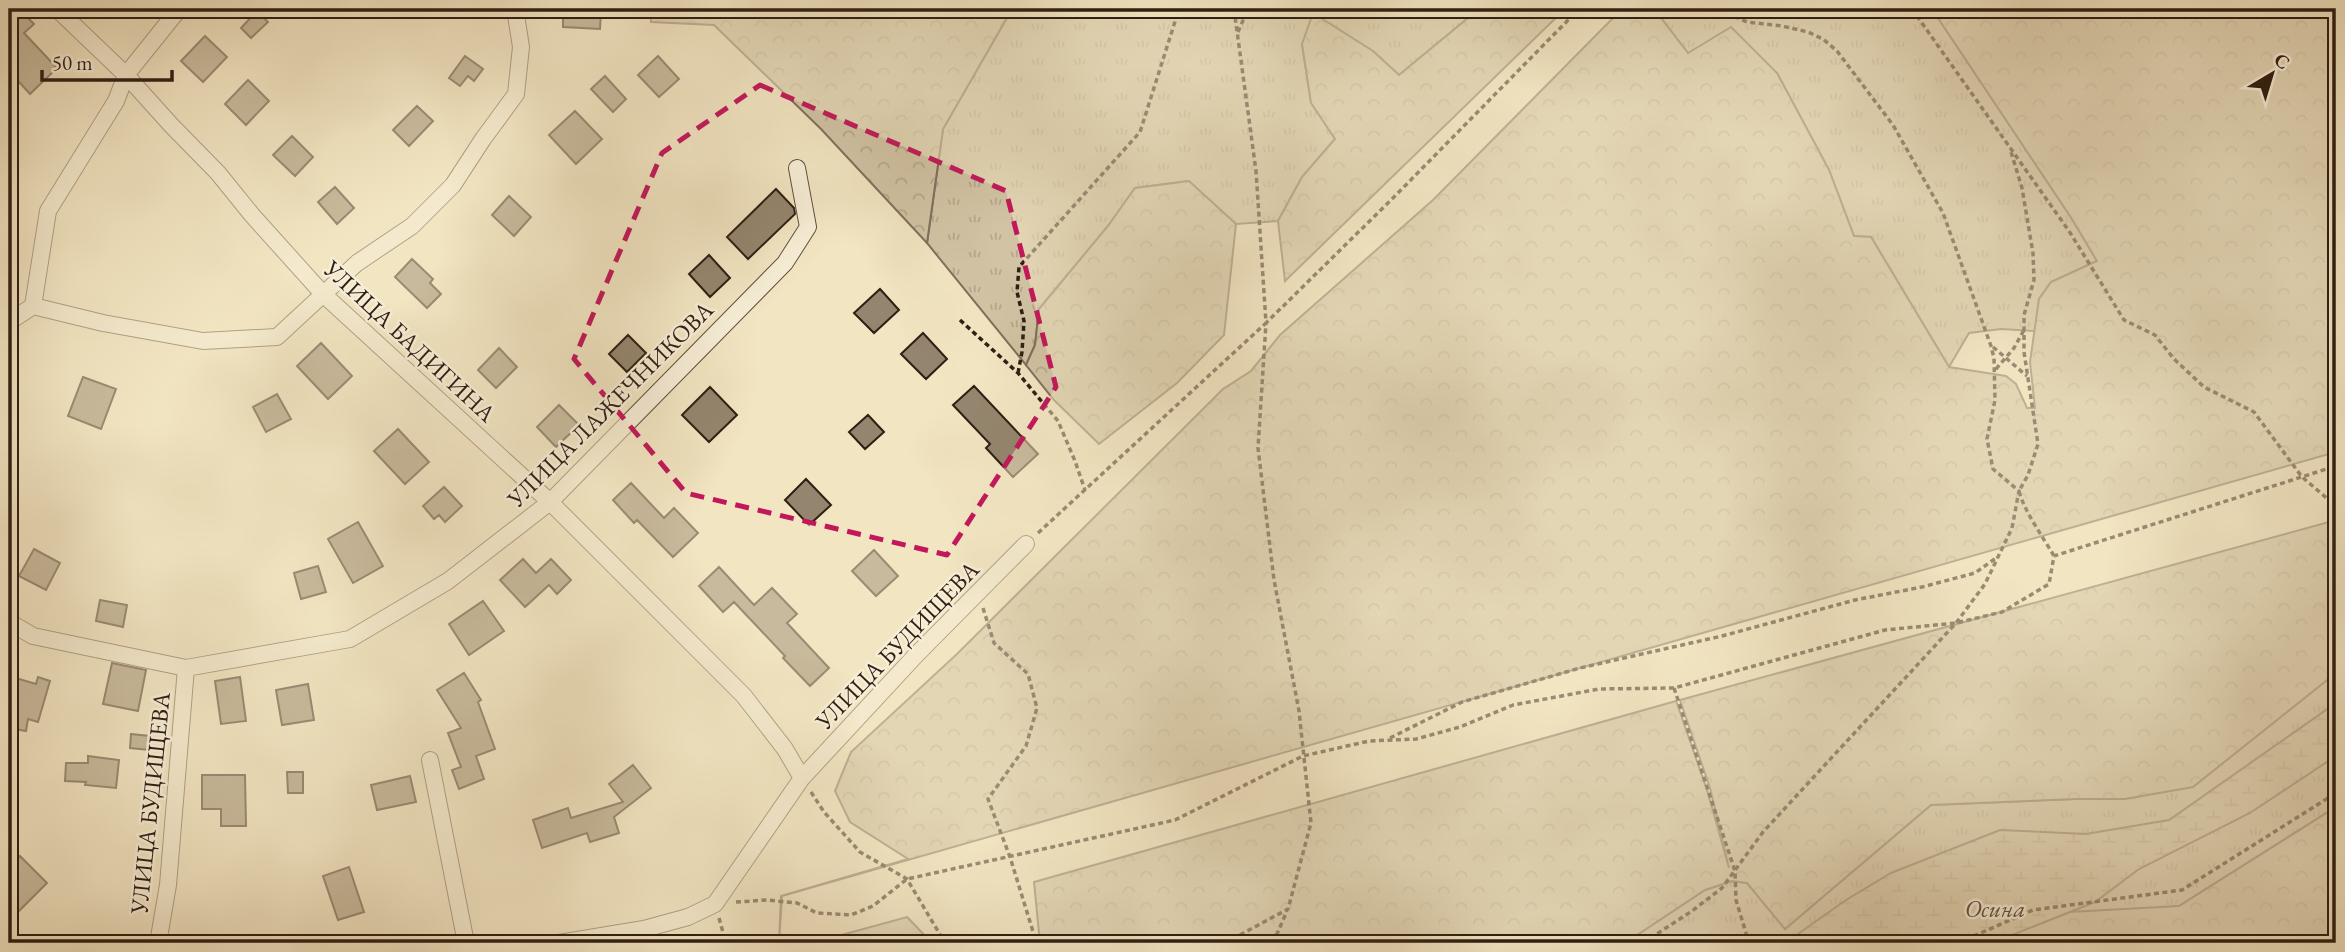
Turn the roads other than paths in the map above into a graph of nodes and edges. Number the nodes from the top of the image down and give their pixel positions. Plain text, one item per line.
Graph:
1 (57, 9) edge
2 (180, 9) edge
3 (514, 9) edge
4 (125, 75) junction
5 (797, 168) dead end
6 (323, 294) junction
7 (33, 306) junction
8 (9, 322) edge
9 (551, 502) junction
10 (1026, 544) road end
11 (9, 622) edge
12 (186, 668) junction
13 (430, 760) dead end
14 (802, 778) junction
15 (158, 943) edge
16 (466, 943) edge
17 (559, 943) edge

1 - 4 street, УЛИЦА БАДИГИНА
2 - 4 street
3 - 6 street
4 - 6 street, УЛИЦА БАДИГИНА
4 - 7 street
5 - 9 street, УЛИЦА ЛАЖЕЧНИКОВА
6 - 7 street
6 - 9 street, УЛИЦА БАДИГИНА
7 - 8 street
9 - 12 street, УЛИЦА ЛАЖЕЧНИКОВА
9 - 14 street, УЛИЦА БАДИГИНА
10 - 14 street, УЛИЦА БУДИЩЕВА
11 - 12 street, УЛИЦА ЛАЖЕЧНИКОВА
12 - 15 street, УЛИЦА БУДИЩЕВА
13 - 16 street
14 - 17 street, УЛИЦА БУДИЩЕВА

